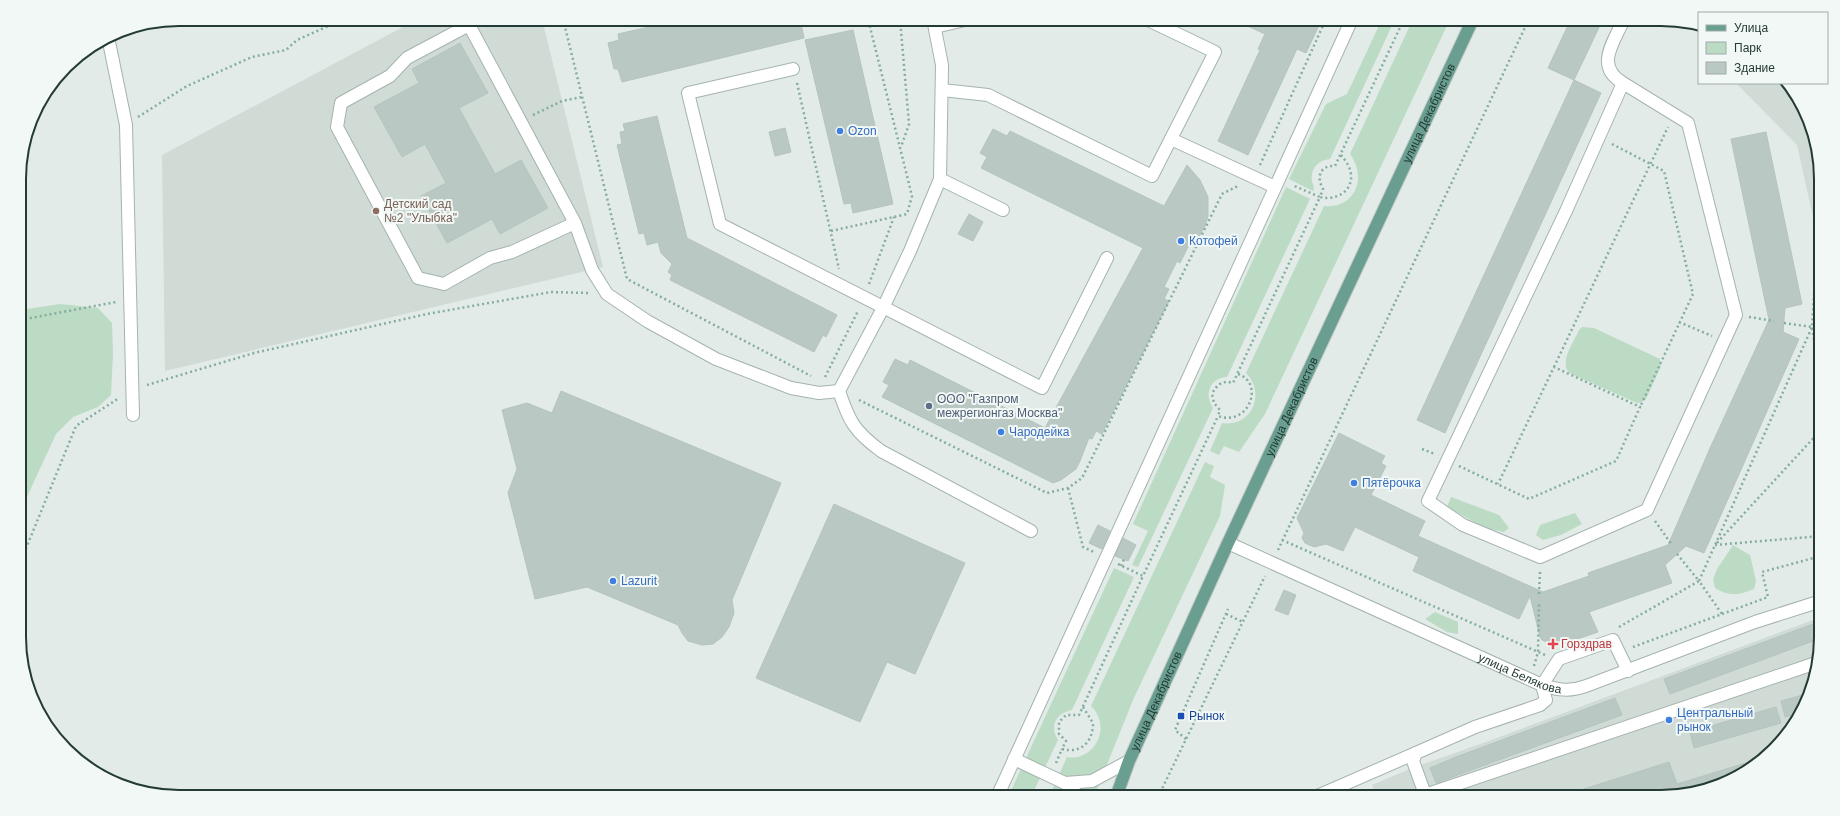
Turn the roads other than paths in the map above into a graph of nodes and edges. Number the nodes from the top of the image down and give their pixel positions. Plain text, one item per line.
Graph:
1 (467, 26) edge
2 (470, 26) edge
3 (935, 26) edge
4 (1161, 26) edge
5 (1349, 26) edge
6 (1470, 26) edge
7 (1621, 26) edge
8 (109, 43) edge
9 (793, 69) road end
10 (1623, 83) junction
11 (942, 90) junction
12 (1171, 139) junction
13 (940, 179) junction
14 (1275, 187) junction
15 (1003, 210) dead end
16 (575, 223) junction
17 (1107, 258) dead end
18 (883, 308) junction
19 (839, 390) junction
20 (133, 415) dead end
21 (1031, 531) dead end
22 (1228, 543) junction
23 (1814, 603) edge
24 (1812, 663) edge
25 (1628, 671) junction
26 (1542, 685) junction
27 (1416, 752) junction
28 (1014, 759) junction
29 (1129, 761) junction
30 (1065, 783) junction
31 (1000, 790) edge
32 (1072, 790) edge
33 (1119, 790) edge
34 (1331, 790) edge
35 (1423, 790) edge
36 (1443, 790) edge

1 - 16 street
2 - 16 street
3 - 11 street
4 - 12 street
5 - 14 street
6 - 22 main road, улица Декабристов
7 - 10 street
8 - 20 street
9 - 18 street
10 - 10 street
11 - 12 street
11 - 13 street
12 - 14 street
13 - 15 street
13 - 18 street
14 - 28 street
16 - 19 street
17 - 18 street
18 - 19 street
19 - 21 street
22 - 26 street, улица Белякова
22 - 29 main road, улица Декабристов
23 - 25 street, улица Белякова
24 - 36 street
25 - 26 street, улица Белякова
25 - 26 street
26 - 27 street
27 - 34 street
27 - 35 street
28 - 30 street
28 - 31 street
29 - 30 street
29 - 33 main road, улица Декабристов
30 - 32 street

